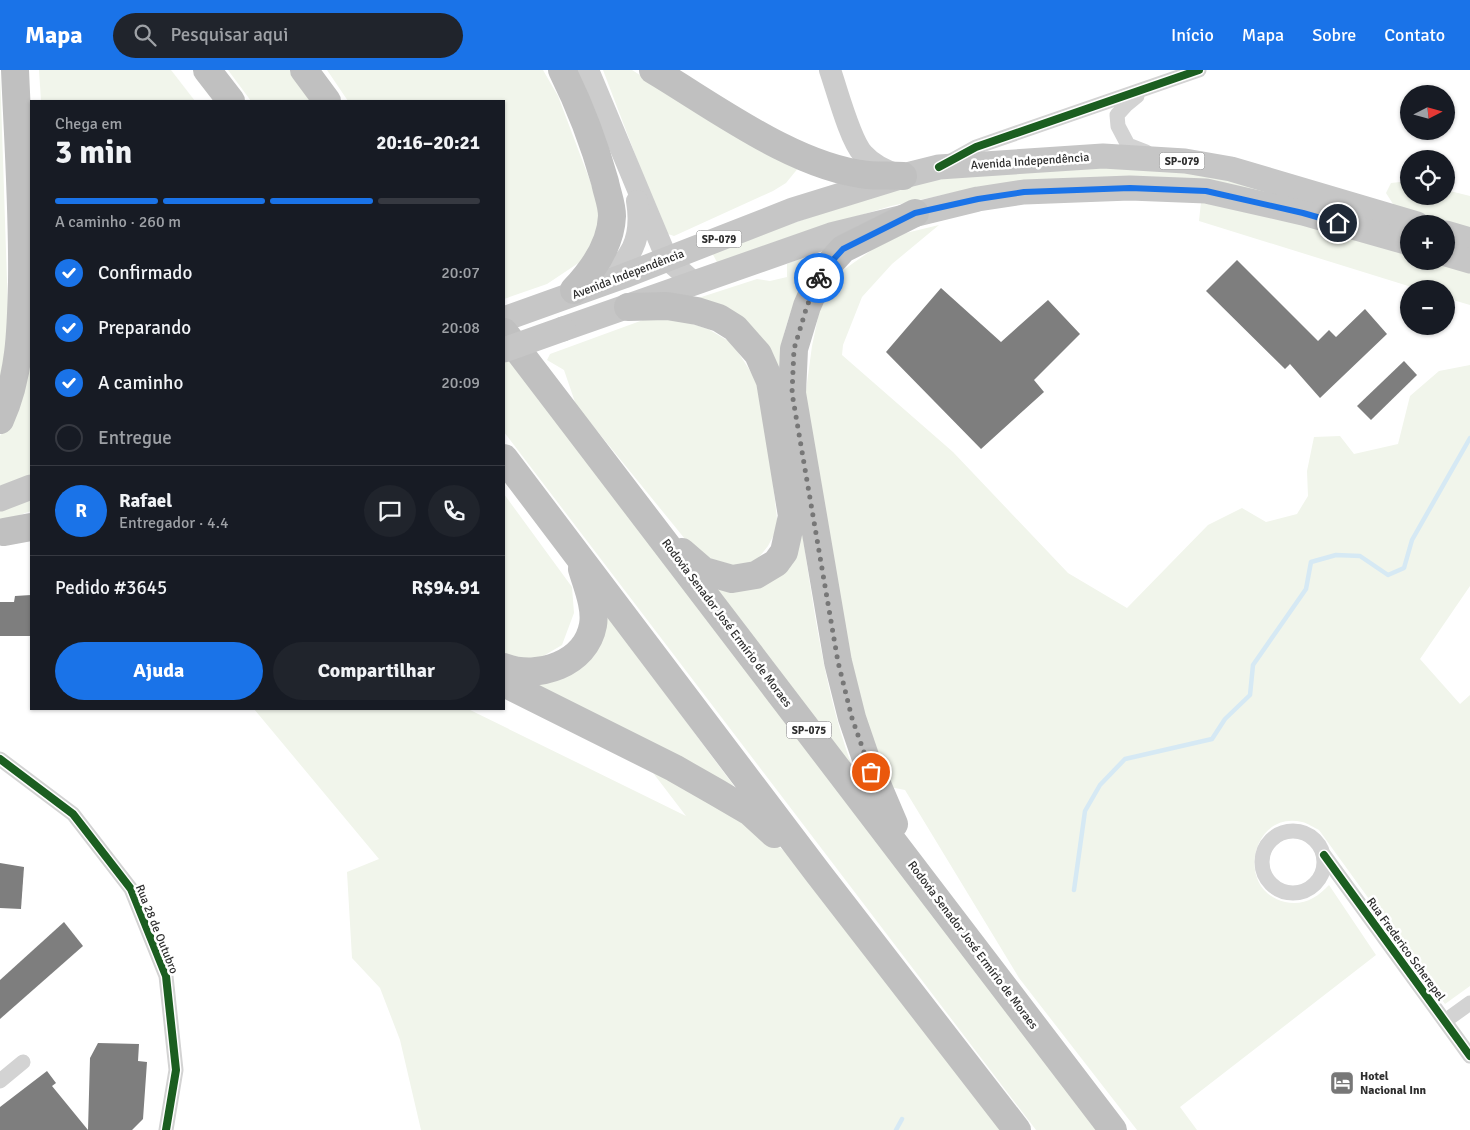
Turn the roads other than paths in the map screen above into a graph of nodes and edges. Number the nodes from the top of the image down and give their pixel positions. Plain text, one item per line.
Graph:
1 (15, 70) edge
2 (24, 70) edge
3 (207, 70) edge
4 (304, 70) edge
5 (562, 70) edge
6 (588, 70) edge
7 (653, 70) edge
8 (830, 70) edge
9 (1199, 70) edge
10 (1148, 88) junction
11 (230, 100) edge
12 (327, 100) edge
13 (1166, 160) junction
14 (939, 167) junction
15 (903, 176) junction
16 (635, 185) junction
17 (915, 213) junction
18 (1400, 219) edge
19 (1455, 236) edge
20 (1400, 240) edge
21 (1470, 240) edge
22 (30, 248) edge
23 (1455, 257) edge
24 (667, 259) junction
25 (1470, 261) edge
26 (698, 281) junction
27 (574, 290) junction
28 (540, 306) junction
29 (628, 307) junction
30 (505, 319) edge
31 (505, 333) edge
32 (505, 350) edge
33 (0, 420) edge
34 (505, 459) edge
35 (30, 487) edge
36 (0, 499) edge
37 (30, 522) edge
38 (30, 527) edge
39 (656, 531) junction
40 (2, 532) edge
41 (578, 555) junction
42 (505, 667) edge
43 (505, 684) edge
44 (0, 759) edge
45 (1324, 855) junction
46 (818, 873) junction
47 (918, 873) junction
48 (1470, 1003) edge
49 (1445, 1020) junction
50 (1470, 1056) edge
51 (23, 1062) dead end
52 (0, 1081) edge
53 (166, 1130) edge
54 (1017, 1130) edge
55 (1113, 1130) edge

1 - 33 highway
2 - 22 highway
3 - 11 highway
4 - 12 highway
5 - 27 highway
6 - 16 main road
7 - 15 highway
8 - 15 main road
9 - 10 street
10 - 13 street
10 - 14 street
13 - 14 main road, Avenida Independência / SP-079
13 - 18 main road, Avenida Independência / SP-079
14 - 15 main road, Avenida Independência / SP-079
15 - 24 main road, Avenida Independência / SP-079
16 - 24 main road
16 - 27 main road
17 - 20 main road, SP-079
17 - 26 main road, SP-079
17 - 47 highway
19 - 21 main road
23 - 25 main road
24 - 26 main road
24 - 28 main road, Avenida Independência / SP-079
26 - 29 main road, SP-079
27 - 28 main road
28 - 30 main road, SP-079
29 - 32 main road, SP-079, bridge
29 - 39 highway
31 - 39 highway, Rodovia Senador José Ermírio de Moraes / SP-075
34 - 41 highway
35 - 36 main road
37 - 40 main road
38 - 40 highway
39 - 47 highway, Rodovia Senador José Ermírio de Moraes / SP-075
41 - 42 highway
41 - 46 highway
43 - 46 highway
44 - 53 street, Rua 28 de Outubro
45 - 45 street, Rua Frederico Scherepel
45 - 49 street, Rua Frederico Scherepel
46 - 54 highway
47 - 55 highway, Rodovia Senador José Ermírio de Moraes / SP-075
48 - 49 street
49 - 50 street, Rua Frederico Scherepel
51 - 52 street

